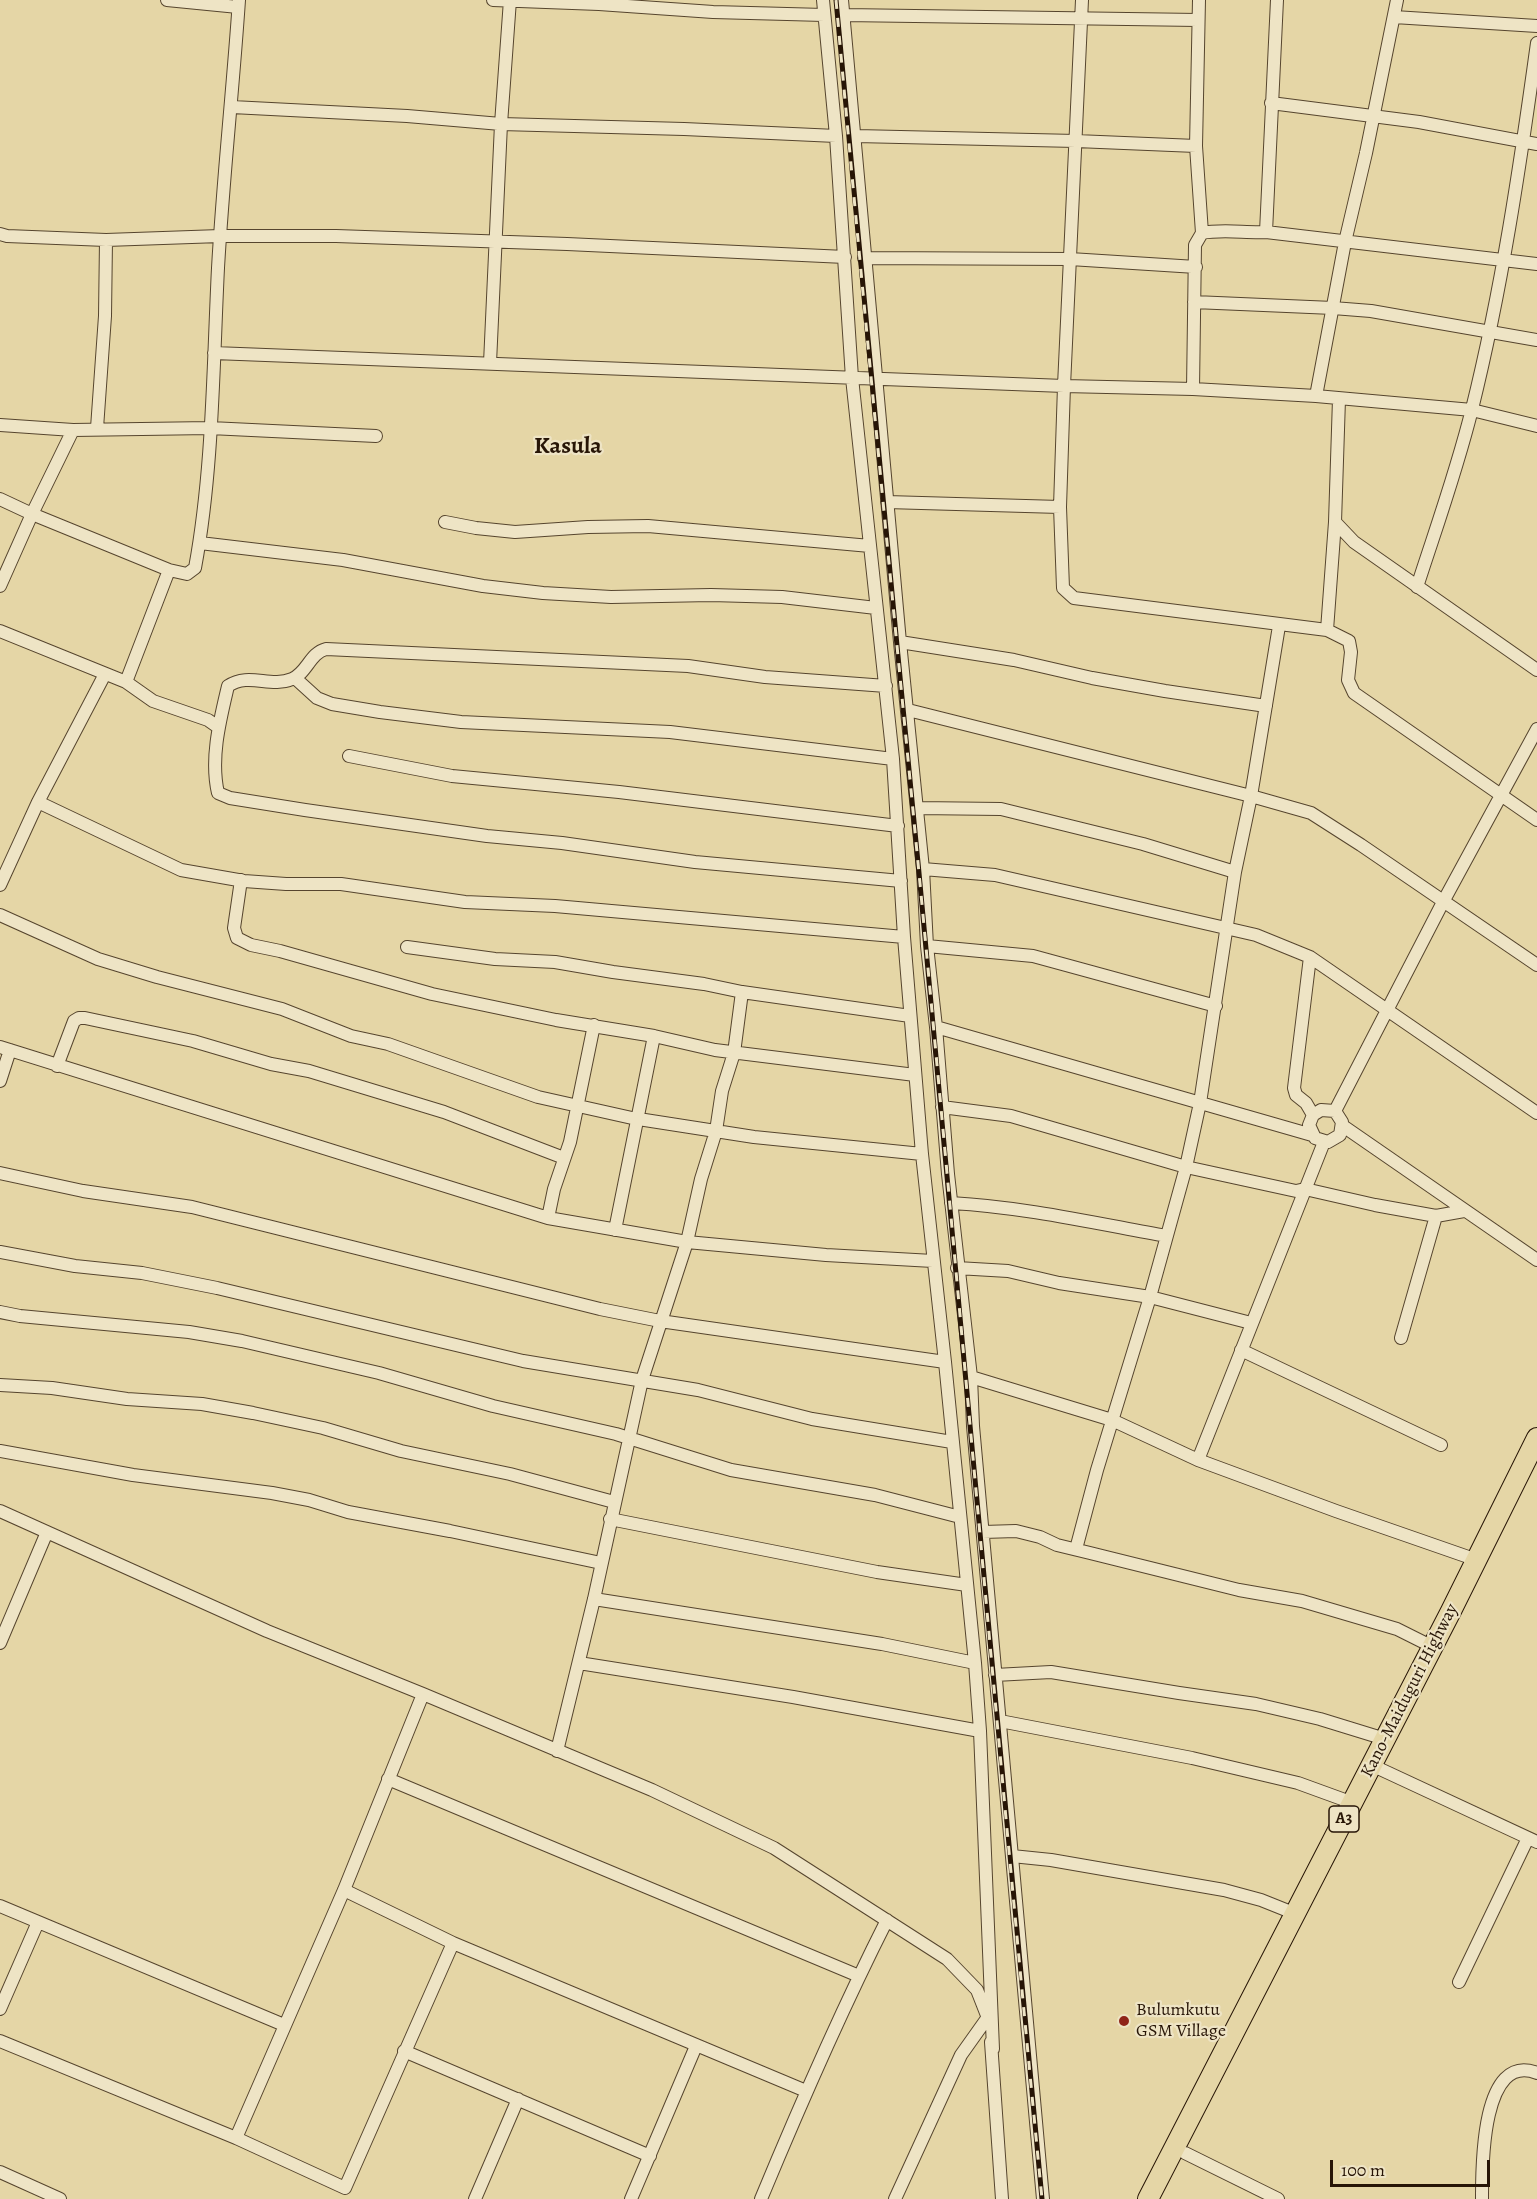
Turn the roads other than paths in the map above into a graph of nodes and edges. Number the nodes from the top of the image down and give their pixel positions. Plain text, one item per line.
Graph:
1 (167, 0) edge
2 (493, 0) edge
3 (823, 0) edge
4 (842, 0) edge
5 (1082, 0) edge
6 (1199, 0) edge
7 (1277, 0) edge
8 (1397, 0) edge
9 (510, 1) edge
10 (239, 3) edge
11 (824, 15) junction
12 (844, 15) junction
13 (1394, 17) junction
14 (1081, 18) junction
15 (1198, 20) junction
16 (1537, 26) edge
17 (1537, 42) edge
18 (1271, 103) junction
19 (232, 107) junction
20 (1374, 116) junction
21 (501, 124) junction
22 (836, 136) junction
23 (856, 136) junction
24 (1076, 141) junction
25 (1523, 141) junction
26 (1537, 144) edge
27 (1196, 146) junction
28 (1266, 232) junction
29 (1202, 233) junction
30 (0, 234) edge
31 (220, 236) junction
32 (106, 240) junction
33 (497, 242) junction
34 (1345, 242) junction
35 (845, 257) junction
36 (864, 258) junction
37 (1070, 259) junction
38 (1504, 261) junction
39 (1537, 264) edge
40 (1196, 267) junction
41 (1194, 302) junction
42 (1333, 308) junction
43 (1490, 330) junction
44 (1537, 340) edge
45 (214, 353) junction
46 (490, 363) junction
47 (852, 378) junction
48 (878, 378) junction
49 (1064, 386) junction
50 (1193, 389) junction
51 (1316, 396) junction
52 (1339, 399) junction
53 (1472, 410) junction
54 (0, 425) edge
55 (1537, 426) edge
56 (97, 428) junction
57 (210, 428) junction
58 (73, 430) junction
59 (376, 436) dead end
60 (0, 499) edge
61 (887, 502) junction
62 (1060, 507) junction
63 (32, 514) junction
64 (445, 522) dead end
65 (1335, 522) junction
66 (200, 543) junction
67 (870, 546) junction
68 (170, 570) junction
69 (0, 586) edge
70 (1417, 587) junction
71 (876, 608) junction
72 (1279, 626) junction
73 (1327, 630) junction
74 (0, 631) edge
75 (900, 642) junction
76 (1537, 670) edge
77 (105, 674) junction
78 (295, 678) junction
79 (126, 682) junction
80 (886, 686) junction
81 (1266, 706) junction
82 (908, 710) junction
83 (218, 727) junction
84 (1537, 729) edge
85 (349, 756) dead end
86 (893, 759) junction
87 (1501, 794) junction
88 (1251, 796) junction
89 (38, 802) junction
90 (917, 808) junction
91 (1537, 820) edge
92 (898, 825) junction
93 (923, 869) junction
94 (1235, 872) junction
95 (241, 880) junction
96 (901, 881) junction
97 (0, 885) edge
98 (1443, 902) junction
99 (0, 915) edge
100 (1226, 928) junction
101 (904, 937) junction
102 (406, 946) dead end
103 (927, 946) junction
104 (1310, 957) junction
105 (1537, 965) edge
106 (742, 992) junction
107 (1216, 1006) junction
108 (1387, 1010) junction
109 (910, 1016) junction
110 (594, 1025) junction
111 (936, 1027) junction
112 (654, 1036) junction
113 (5, 1049) edge
114 (734, 1053) junction
115 (57, 1065) junction
116 (915, 1075) junction
117 (0, 1081) edge
118 (1200, 1103) junction
119 (575, 1106) junction
120 (942, 1107) junction
121 (1335, 1111) junction
122 (1537, 1113) edge
123 (1313, 1115) junction
124 (636, 1119) junction
125 (1343, 1126) junction
126 (717, 1131) junction
127 (1312, 1135) junction
128 (1324, 1142) junction
129 (922, 1154) junction
130 (564, 1158) junction
131 (1186, 1167) junction
132 (0, 1173) edge
133 (1305, 1189) junction
134 (951, 1203) junction
135 (1464, 1211) junction
136 (1436, 1216) junction
137 (548, 1218) junction
138 (615, 1230) junction
139 (1166, 1236) junction
140 (687, 1242) junction
141 (0, 1252) edge
142 (1537, 1260) edge
143 (933, 1261) junction
144 (957, 1268) junction
145 (1150, 1297) junction
146 (0, 1312) edge
147 (660, 1321) junction
148 (1251, 1323) junction
149 (1401, 1338) dead end
150 (1241, 1350) junction
151 (945, 1362) junction
152 (971, 1377) junction
153 (642, 1380) junction
154 (0, 1385) edge
155 (1112, 1420) junction
156 (630, 1438) junction
157 (1537, 1438) edge
158 (952, 1442) junction
159 (1441, 1445) dead end
160 (0, 1451) edge
161 (1198, 1460) junction
162 (1537, 1461) edge
163 (615, 1502) junction
164 (0, 1511) edge
165 (960, 1517) junction
166 (610, 1519) junction
167 (47, 1532) junction
168 (982, 1532) junction
169 (1076, 1549) junction
170 (1477, 1560) junction
171 (601, 1563) junction
172 (967, 1585) junction
173 (594, 1599) junction
174 (1455, 1614) junction
175 (4, 1623) edge
176 (0, 1643) edge
177 (1432, 1647) junction
178 (579, 1663) junction
179 (975, 1663) junction
180 (995, 1675) junction
181 (423, 1694) junction
182 (1000, 1721) junction
183 (980, 1731) junction
184 (1385, 1739) junction
185 (557, 1751) junction
186 (1380, 1769) junction
187 (388, 1779) junction
188 (1353, 1803) junction
189 (1533, 1840) edge
190 (1012, 1856) junction
191 (344, 1890) junction
192 (0, 1906) edge
193 (1296, 1914) junction
194 (887, 1920) junction
195 (38, 1922) junction
196 (453, 1943) junction
197 (859, 1976) junction
198 (1459, 1982) dead end
199 (0, 2009) edge
200 (988, 2018) junction
201 (284, 2025) junction
202 (0, 2041) edge
203 (696, 2046) junction
204 (993, 2049) junction
205 (404, 2051) junction
206 (1537, 2073) edge
207 (806, 2091) junction
208 (518, 2099) junction
209 (236, 2138) junction
210 (1185, 2153) junction
211 (651, 2156) junction
212 (0, 2172) edge
213 (60, 2199) edge
214 (475, 2199) edge
215 (631, 2199) edge
216 (761, 2199) edge
217 (895, 2199) edge
218 (1002, 2199) edge
219 (1043, 2199) edge
220 (1148, 2199) edge
221 (1162, 2199) edge
222 (1278, 2199) edge
223 (1482, 2199) edge

1 - 10 street
2 - 9 street
3 - 11 street
4 - 12 street
5 - 14 street
6 - 15 street
7 - 18 street
8 - 13 street
9 - 11 street
9 - 21 street
10 - 19 street
11 - 22 street
12 - 14 street
12 - 23 street
13 - 16 street
13 - 20 street
14 - 15 street
14 - 24 street
15 - 27 street
17 - 25 street
18 - 20 street
18 - 28 street
19 - 21 street
19 - 31 street
20 - 25 street
20 - 34 street
21 - 22 street
21 - 33 street
22 - 35 street
23 - 24 street
23 - 36 street
24 - 27 street
24 - 37 street
25 - 26 street
25 - 38 street
27 - 29 street
28 - 29 street
28 - 34 street
29 - 40 street
30 - 32 street
31 - 32 street
31 - 33 street
31 - 45 street
32 - 56 street
33 - 35 street
33 - 46 street
34 - 38 street
34 - 42 street
35 - 47 street
36 - 37 street
36 - 48 street
37 - 40 street
37 - 49 street
38 - 39 street
38 - 43 street
40 - 41 street
41 - 42 street
41 - 50 street
42 - 43 street
42 - 51 street
43 - 44 street
43 - 53 street
45 - 46 street
45 - 57 street
46 - 47 street
47 - 48 street
47 - 67 street
48 - 49 street
48 - 61 street
49 - 50 street
49 - 62 street
50 - 51 street
51 - 52 street
52 - 53 street
52 - 65 street
53 - 55 street
53 - 70 street
54 - 58 street
56 - 57 street
56 - 58 street
57 - 59 street
57 - 66 street
58 - 63 street
60 - 63 street
61 - 62 street
61 - 75 street
62 - 72 street
63 - 68 street
63 - 69 street
64 - 67 street
65 - 70 street
65 - 73 street
66 - 68 street
66 - 71 street
67 - 71 street
68 - 79 street
70 - 76 street
71 - 80 street
72 - 73 street
72 - 81 street
73 - 87 street
74 - 77 street
75 - 81 street
75 - 82 street
77 - 79 street
77 - 89 street
78 - 80 street
78 - 83 street
78 - 86 street
79 - 83 street
80 - 86 street
81 - 88 street
82 - 88 street
82 - 90 street
83 - 96 street
84 - 87 street
85 - 92 street
86 - 92 street
87 - 91 street
87 - 98 street
88 - 94 street
88 - 98 street
89 - 95 street
89 - 97 street
90 - 93 street
90 - 94 street
92 - 96 street
93 - 100 street
93 - 103 street
94 - 100 street
95 - 101 street
95 - 110 street
96 - 101 street
98 - 105 street
98 - 108 street
99 - 119 street
100 - 104 street
100 - 107 street
101 - 109 street
102 - 106 street
103 - 107 street
103 - 111 street
104 - 108 street
104 - 123 street
106 - 109 street
106 - 114 street
107 - 118 street
108 - 121 street
108 - 122 street
109 - 116 street
110 - 112 street
110 - 119 street
111 - 118 street
111 - 120 street
112 - 114 street
112 - 124 street
113 - 115 street
113 - 117 street
114 - 116 street
114 - 126 street
115 - 130 street
115 - 137 street
116 - 129 street
118 - 127 street
118 - 131 street
119 - 124 street
119 - 130 street
120 - 131 street
120 - 134 street
121 - 123 street
121 - 125 street
123 - 127 street
124 - 126 street
124 - 138 street
125 - 128 street
125 - 135 street
126 - 129 street
126 - 140 street
127 - 128 street
128 - 133 street
129 - 143 street
130 - 137 street
131 - 133 street
131 - 139 street
132 - 147 street
133 - 136 street
133 - 148 street
134 - 139 street
134 - 144 street
135 - 136 street
135 - 142 street
136 - 149 street
137 - 138 street
138 - 140 street
139 - 145 street
140 - 143 street
140 - 147 street
141 - 153 street
143 - 151 street
144 - 145 street
144 - 152 street
145 - 148 street
145 - 155 street
146 - 156 street
147 - 151 street
147 - 153 street
148 - 150 street
150 - 159 street
150 - 161 street
151 - 158 street
152 - 155 street
152 - 168 street
153 - 156 street
153 - 158 street
154 - 163 street
155 - 161 street
155 - 169 street
156 - 163 street
156 - 165 street
157 - 170 highway, Kano-Maiduguri Highway / A3
158 - 165 street
160 - 171 street
161 - 170 street
162 - 174 highway, Kano-Maiduguri Highway / A3
163 - 166 street
164 - 167 street
165 - 172 street
166 - 171 street
166 - 172 street
167 - 175 street
167 - 181 street
168 - 169 street
168 - 180 street
169 - 177 street
170 - 174 highway, Kano-Maiduguri Highway / A3
171 - 173 street
172 - 179 street
173 - 178 street
173 - 179 street
174 - 177 highway, Kano-Maiduguri Highway / A3
174 - 186 highway, Kano-Maiduguri Highway / A3
175 - 176 street
177 - 184 highway, Kano-Maiduguri Highway / A3
178 - 183 street
178 - 185 street
179 - 183 street
180 - 182 street
180 - 184 street
181 - 185 street
181 - 187 street
182 - 188 street
182 - 190 street
183 - 204 street
184 - 188 highway, Kano-Maiduguri Highway / A3
185 - 194 street
186 - 189 street
186 - 210 highway, Kano-Maiduguri Highway / A3
187 - 191 street
187 - 197 street
188 - 193 highway, Kano-Maiduguri Highway / A3
189 - 198 street
190 - 193 street
190 - 219 street
191 - 196 street
191 - 201 street
192 - 195 street
193 - 220 highway, Kano-Maiduguri Highway / A3
194 - 197 street
194 - 200 street
195 - 199 street
195 - 201 street
196 - 203 street
196 - 205 street
197 - 207 street
200 - 204 street
200 - 217 street
201 - 209 street
202 - 209 street
203 - 207 street
203 - 211 street
204 - 218 street
205 - 208 street
205 - 209 street
206 - 223 street
207 - 216 street
208 - 211 street
208 - 214 street
210 - 221 highway, Kano-Maiduguri Highway / A3
210 - 222 street
211 - 215 street
212 - 213 street

